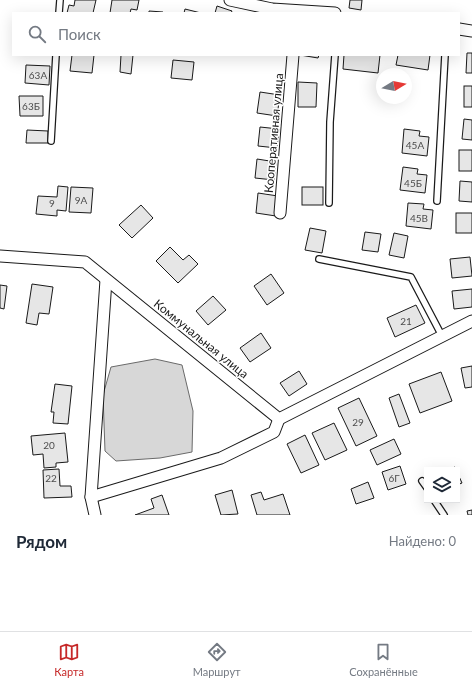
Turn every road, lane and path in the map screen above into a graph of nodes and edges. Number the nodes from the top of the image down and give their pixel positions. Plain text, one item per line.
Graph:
1 (60, 0) edge
2 (230, 0) edge
3 (59, 12) edge
4 (297, 12) edge
5 (460, 30) edge
6 (472, 31) edge
7 (56, 56) edge
8 (293, 56) edge
9 (335, 56) edge
10 (445, 56) edge
11 (51, 142) dead end
12 (437, 201) dead end
13 (329, 202) dead end
14 (280, 213) dead end
15 (0, 256) edge
16 (319, 259) dead end
17 (106, 280) junction
18 (472, 321) edge
19 (442, 336) junction
20 (279, 419) junction
21 (422, 481) dead end
22 (424, 484) edge
23 (91, 497) junction
24 (436, 503) edge
25 (95, 515) edge
26 (444, 515) edge

1 - 3 lane
2 - 4 street
5 - 6 street
7 - 11 lane
8 - 14 street, Кооперативная улица
9 - 13 lane
10 - 12 lane
15 - 17 street, Коммунальная улица
16 - 19 lane
17 - 20 street, Коммунальная улица
17 - 23 street
18 - 19 street
19 - 20 street
20 - 23 street
21 - 22 lane
23 - 25 street
24 - 26 lane

